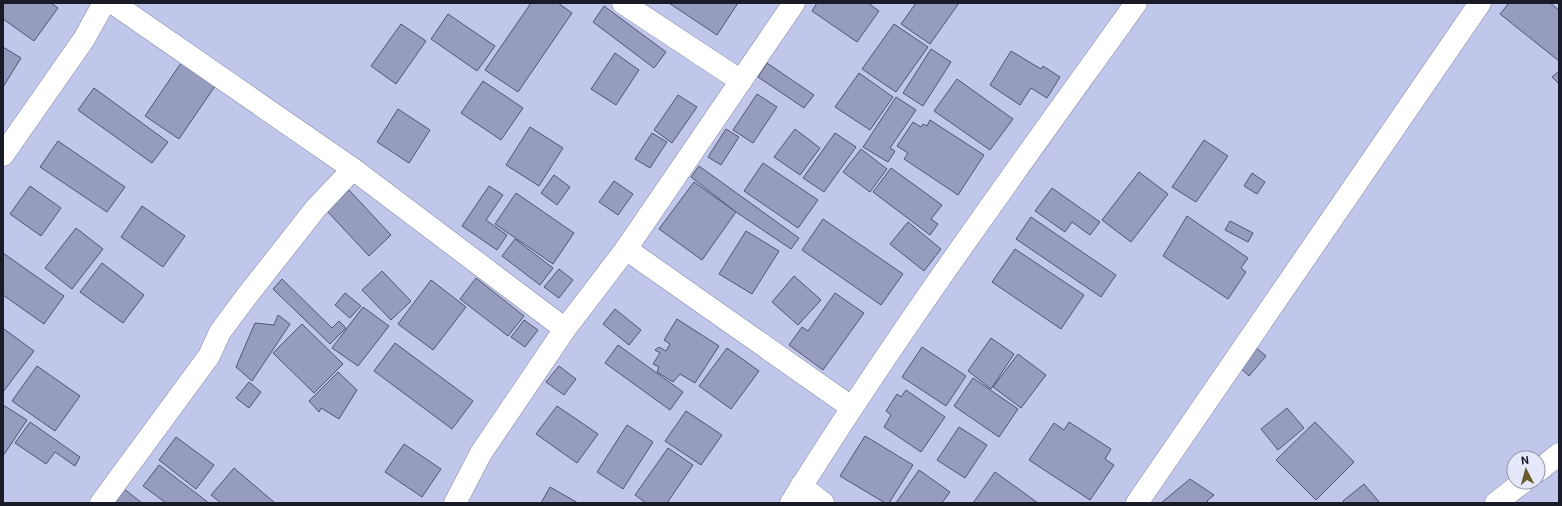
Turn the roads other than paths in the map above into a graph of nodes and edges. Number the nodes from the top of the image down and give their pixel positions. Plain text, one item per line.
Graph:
1 (104, 3) edge
2 (113, 3) edge
3 (623, 3) edge
4 (794, 3) edge
5 (1136, 3) edge
6 (1480, 3) edge
7 (741, 81) junction
8 (3, 155) edge
9 (353, 169) junction
10 (626, 248) junction
11 (565, 329) junction
12 (851, 407) junction
13 (1559, 454) edge
14 (1546, 465) edge
15 (1513, 490) edge
16 (796, 494) edge
17 (101, 503) edge
18 (455, 503) edge
19 (823, 503) edge
20 (1138, 503) edge
21 (1496, 503) edge

1 - 8 street
2 - 9 street
3 - 7 street
4 - 7 street
5 - 12 street
6 - 20 street
7 - 10 street
9 - 11 street
9 - 17 street
10 - 11 street
10 - 12 street
11 - 18 street
12 - 16 street
13 - 14 street
15 - 21 street
16 - 19 street

